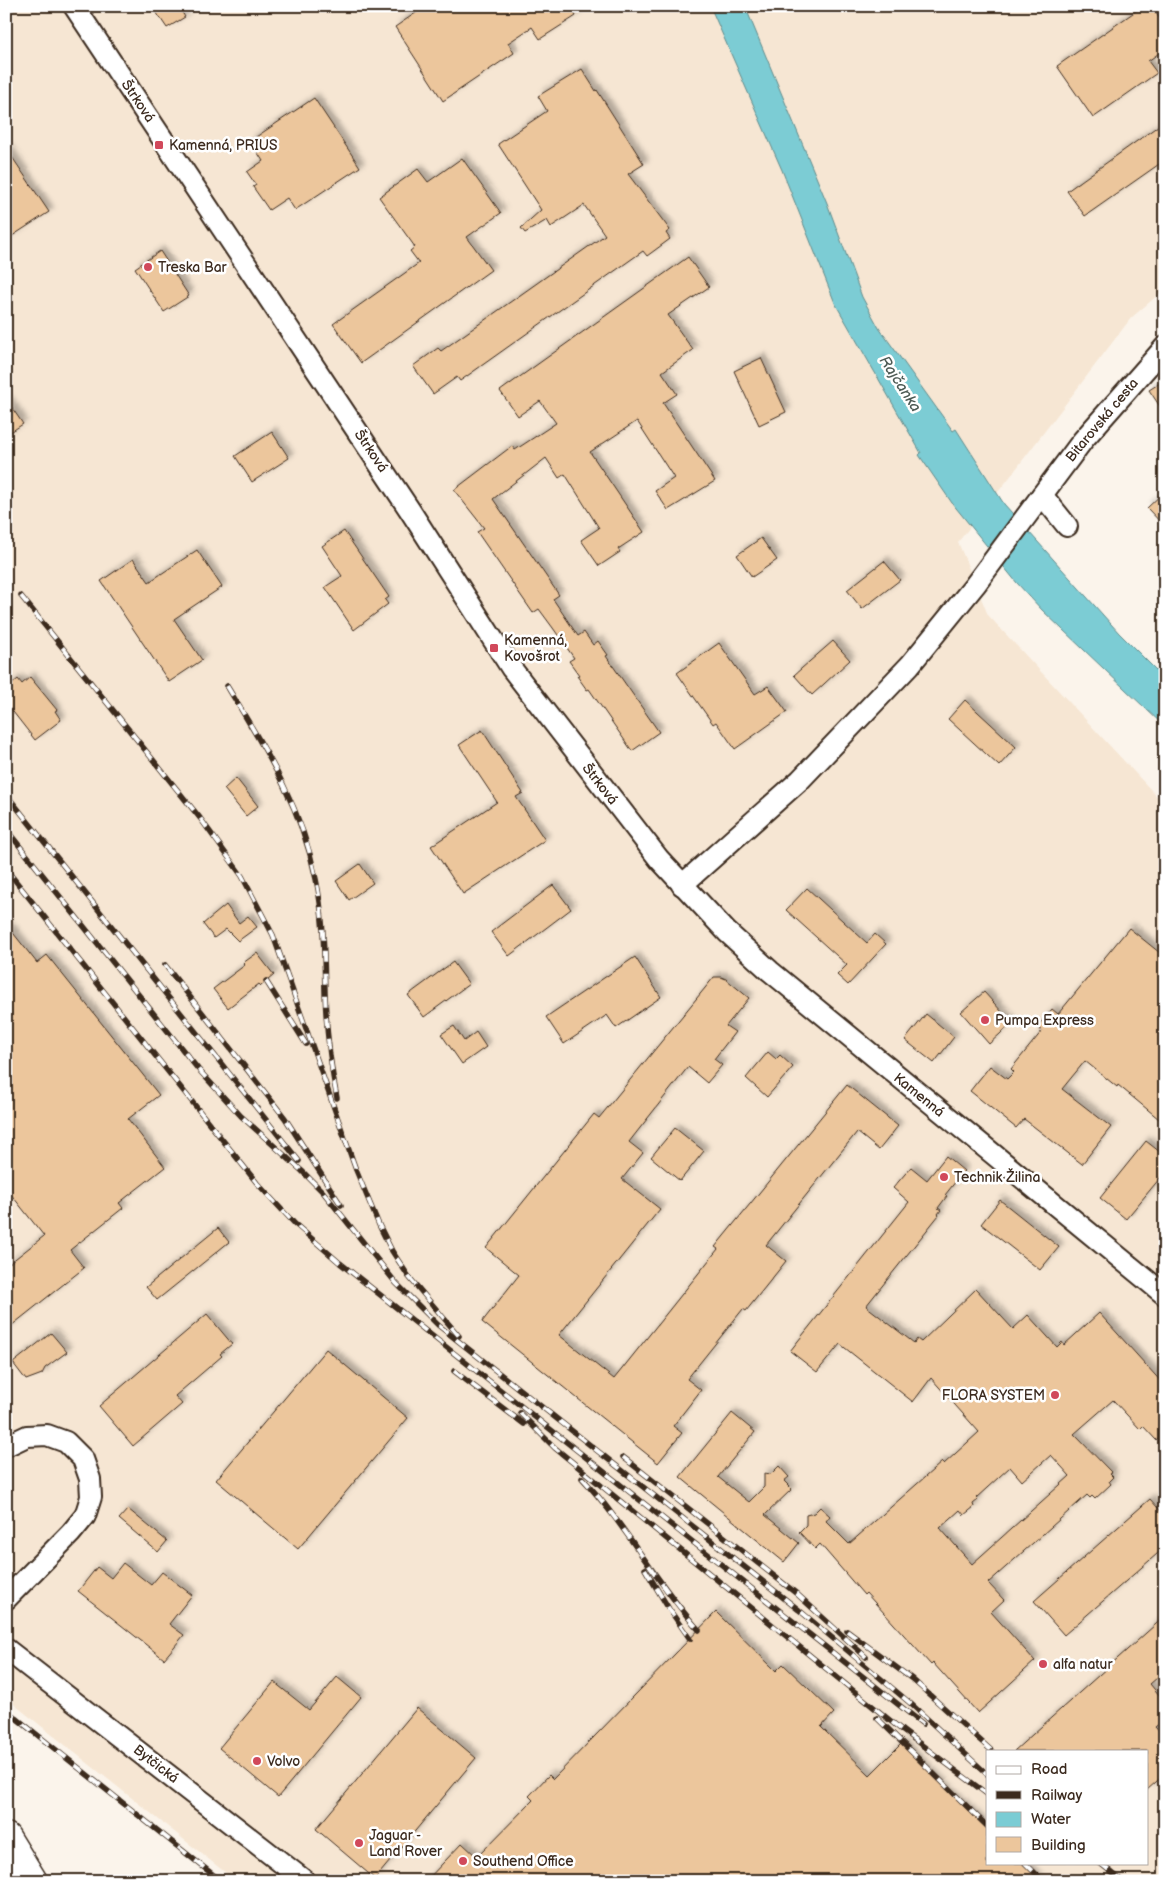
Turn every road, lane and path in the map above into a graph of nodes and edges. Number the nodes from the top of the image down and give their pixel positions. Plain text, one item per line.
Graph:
1 (74, 6) edge
2 (1165, 347) edge
3 (1038, 501) junction
4 (1067, 526) dead end
5 (682, 886) junction
6 (1165, 1295) edge
7 (6, 1446) edge
8 (6, 1599) edge
9 (6, 1648) edge
10 (6, 1837) edge
11 (33, 1881) edge
12 (305, 1881) edge

1 - 5 street, Štrková
2 - 3 street, Bitarovská cesta
3 - 4 street
3 - 5 street, Bitarovská cesta
5 - 6 street, Kamenná
7 - 8 street
9 - 12 street, Bytčická
10 - 11 main road

